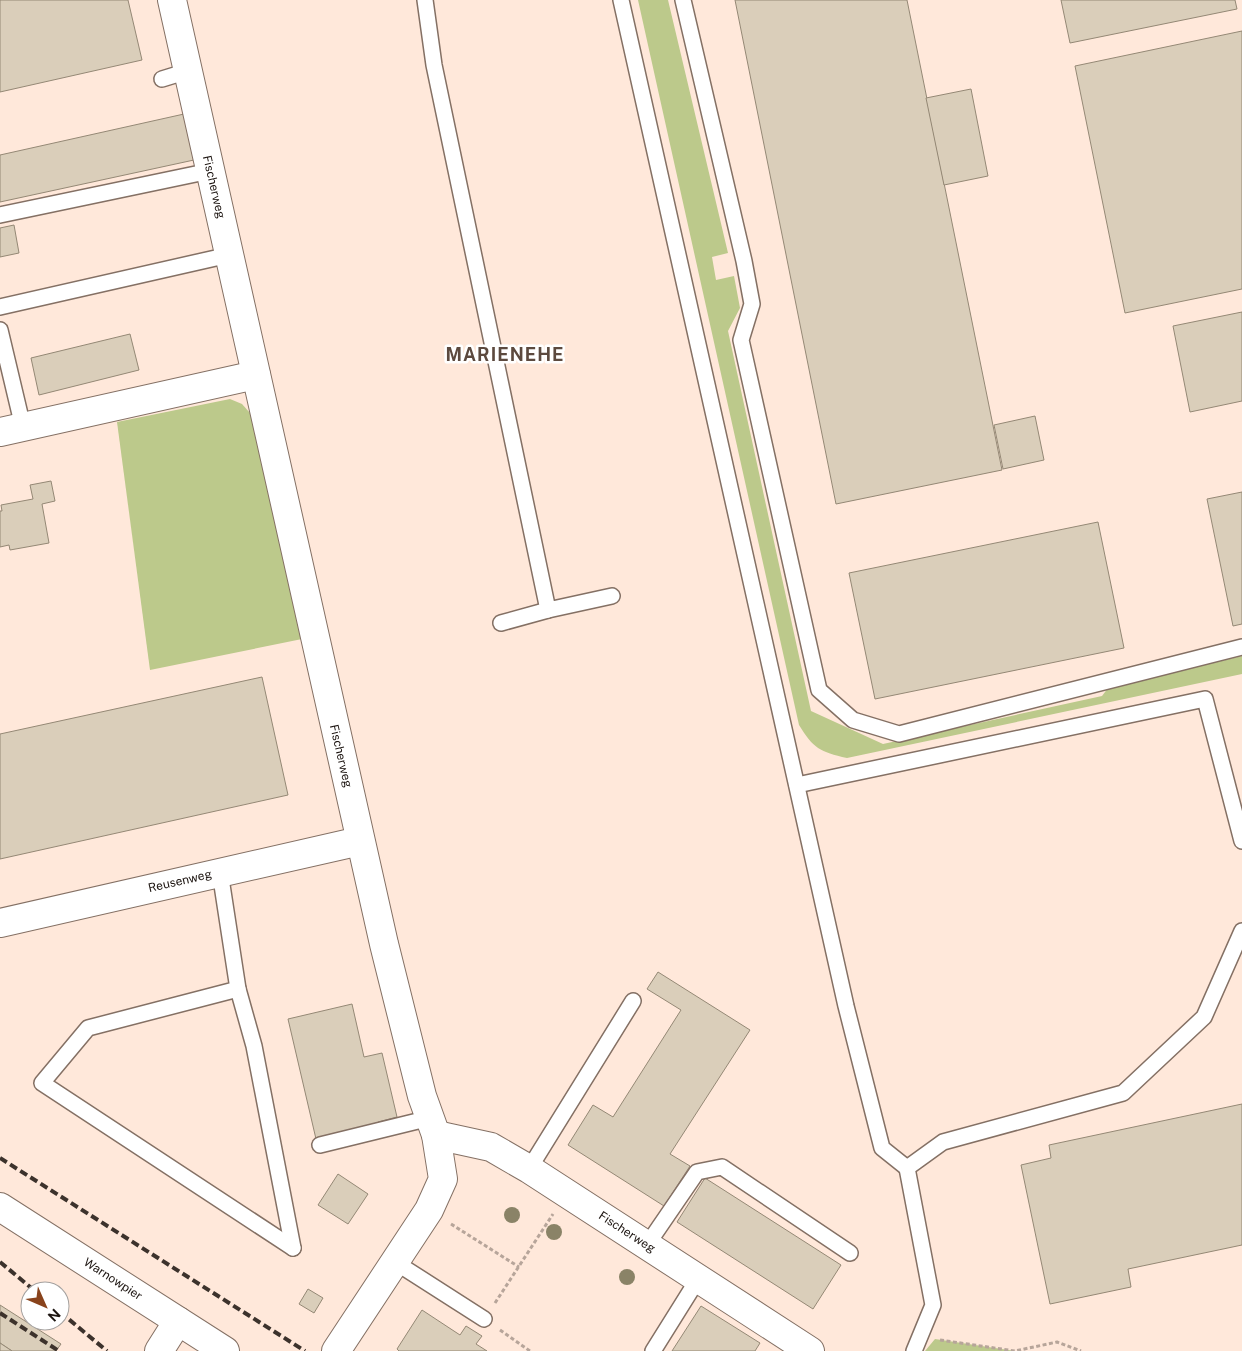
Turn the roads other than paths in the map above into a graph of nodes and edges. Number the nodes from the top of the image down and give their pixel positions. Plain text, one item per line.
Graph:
1 (172, 0) edge
2 (425, 0) edge
3 (621, 0) edge
4 (683, 0) edge
5 (188, 71) junction
6 (162, 79) dead end
7 (210, 171) junction
8 (0, 215) edge
9 (229, 255) junction
10 (0, 307) edge
11 (0, 330) edge
12 (256, 375) junction
13 (7, 426) edge
14 (612, 596) dead end
15 (548, 610) junction
16 (501, 623) dead end
17 (1242, 647) edge
18 (797, 785) junction
19 (360, 841) junction
20 (1242, 841) edge
21 (220, 872) junction
22 (0, 923) edge
23 (1242, 931) edge
24 (238, 989) junction
25 (633, 1001) dead end
26 (433, 1126) junction
27 (320, 1145) dead end
28 (907, 1168) junction
29 (529, 1169) junction
30 (0, 1207) edge
31 (646, 1245) junction
32 (850, 1253) dead end
33 (395, 1262) junction
34 (698, 1278) junction
35 (484, 1319) road end
36 (178, 1321) junction
37 (159, 1351) edge
38 (225, 1351) edge
39 (336, 1351) edge
40 (653, 1351) edge
41 (810, 1351) edge
42 (914, 1351) edge

1 - 5 street, Fischerweg
2 - 15 lane
3 - 18 lane
4 - 17 lane
5 - 6 lane
5 - 7 street, Fischerweg
7 - 8 lane
7 - 9 street, Fischerweg
9 - 10 lane
9 - 12 street, Fischerweg
11 - 13 lane
12 - 13 street
12 - 19 street, Fischerweg
14 - 15 lane
15 - 16 lane
18 - 20 lane
18 - 28 lane
19 - 21 street, Reusenweg
19 - 26 street, Fischerweg
21 - 22 street, Reusenweg
21 - 24 lane
23 - 28 lane
24 - 24 lane
25 - 29 lane
26 - 27 lane
26 - 29 street, Fischerweg
26 - 33 street, Fischerweg
28 - 42 lane
29 - 31 street, Fischerweg
30 - 36 street, Warnowpier
31 - 32 lane
31 - 34 street, Fischerweg
33 - 35 lane
33 - 39 street, Fischerweg
34 - 40 lane
34 - 41 street, Fischerweg
36 - 37 street
36 - 38 street, Warnowpier

